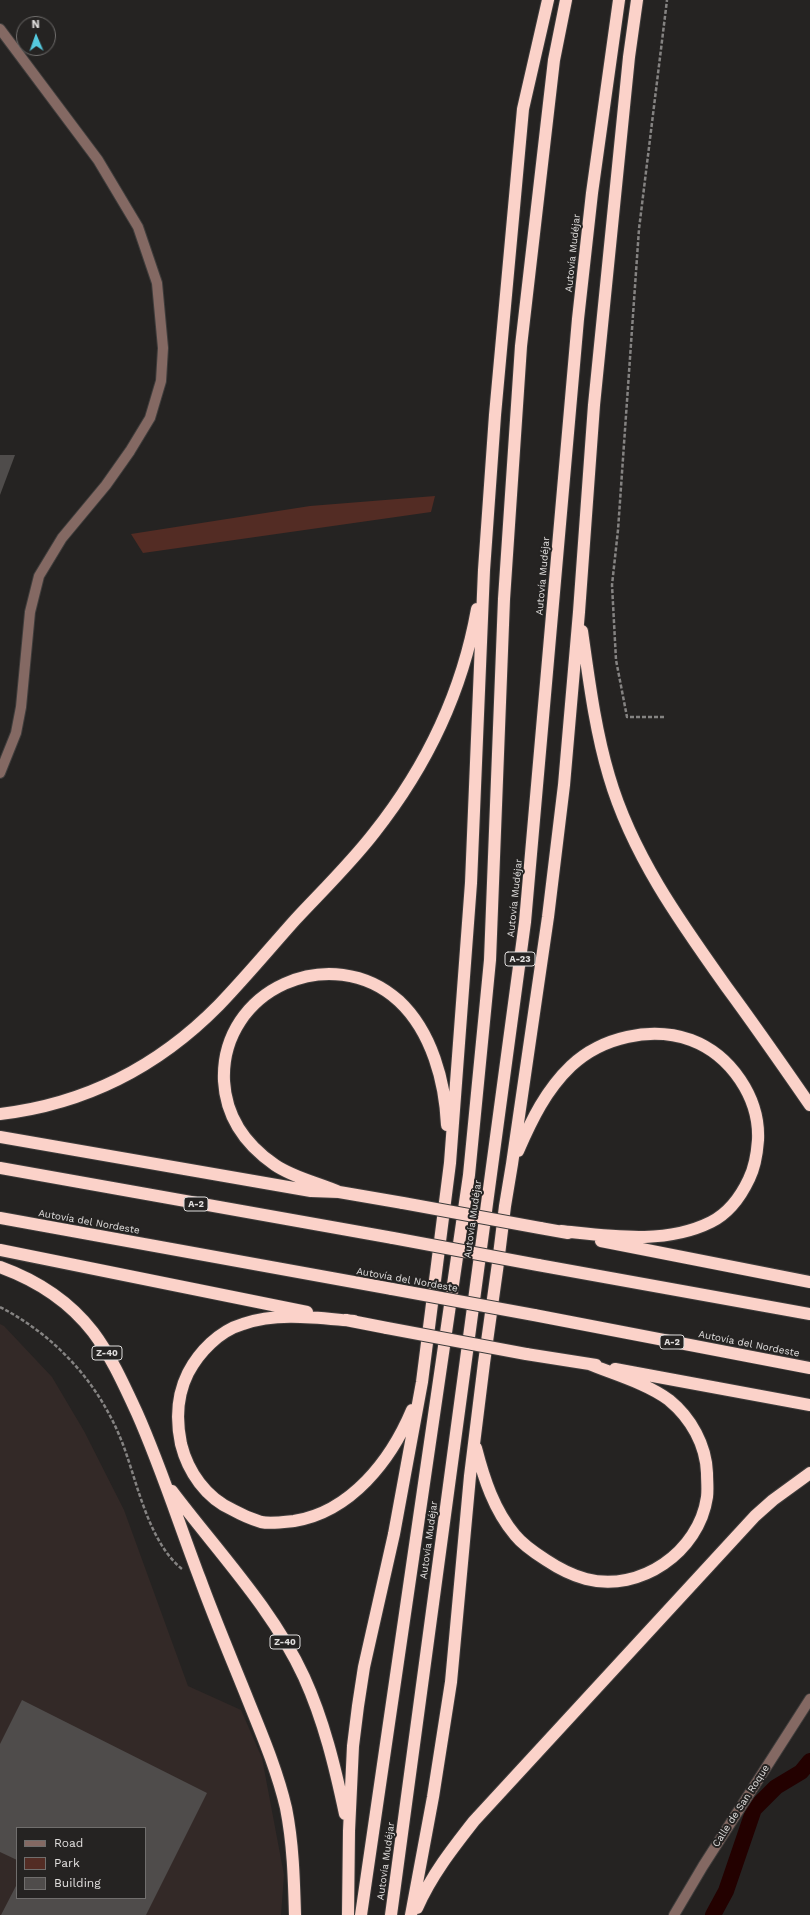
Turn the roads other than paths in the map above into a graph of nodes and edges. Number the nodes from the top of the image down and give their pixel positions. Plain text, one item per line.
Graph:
1 (548, 0) edge
2 (566, 0) edge
3 (619, 0) edge
4 (637, 0) edge
5 (0, 28) edge
6 (484, 570) junction
7 (579, 612) junction
8 (0, 773) edge
9 (810, 1104) edge
10 (0, 1114) edge
11 (0, 1137) edge
12 (450, 1163) junction
13 (512, 1164) junction
14 (0, 1168) edge
15 (339, 1192) junction
16 (0, 1218) edge
17 (561, 1231) junction
18 (0, 1250) edge
19 (0, 1267) edge
20 (810, 1282) edge
21 (810, 1314) edge
22 (354, 1321) junction
23 (589, 1364) junction
24 (810, 1368) edge
25 (422, 1382) junction
26 (810, 1405) edge
27 (474, 1441) junction
28 (810, 1473) edge
29 (165, 1481) junction
30 (810, 1699) edge
31 (348, 1831) junction
32 (295, 1915) edge
33 (348, 1915) edge
34 (361, 1915) edge
35 (391, 1915) edge
36 (412, 1915) edge
37 (674, 1915) edge

1 - 6 highway
2 - 34 highway, Autovía Mudéjar / A-23
3 - 35 highway, Autovía Mudéjar / A-23
4 - 7 highway
5 - 8 street
6 - 10 highway
6 - 12 highway
7 - 9 highway
7 - 13 highway
11 - 15 highway
12 - 15 highway
12 - 25 highway
13 - 17 highway
13 - 27 highway
14 - 21 highway, A-2, bridge
15 - 17 highway, bridge
16 - 24 highway, Autovía del Nordeste / A-2, bridge
17 - 20 highway
18 - 22 highway
19 - 29 highway, Z-40
22 - 23 highway, bridge
22 - 25 highway
23 - 26 highway
23 - 27 highway
25 - 31 highway
27 - 36 highway
28 - 36 highway
29 - 31 highway, Z-40
29 - 32 highway
30 - 37 street, Calle de San Roque
31 - 33 highway, Z-40

